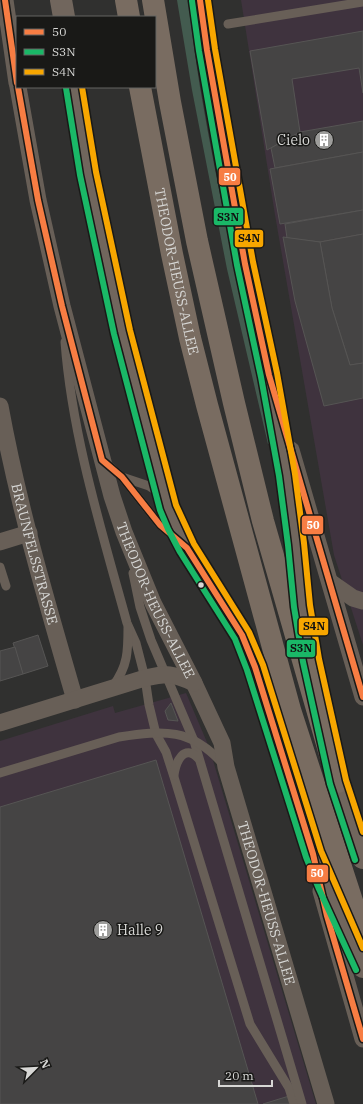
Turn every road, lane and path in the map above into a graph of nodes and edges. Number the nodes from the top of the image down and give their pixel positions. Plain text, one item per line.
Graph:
1 (5, 0) edge
2 (61, 0) edge
3 (126, 0) edge
4 (152, 0) edge
5 (200, 0) edge
6 (363, 2) edge
7 (64, 16) edge
8 (129, 16) edge
9 (155, 16) edge
10 (156, 23) edge
11 (228, 24) dead end
12 (16, 76) edge
13 (18, 88) edge
14 (74, 88) edge
15 (140, 88) edge
16 (62, 306) junction
17 (269, 375) junction
18 (0, 406) edge
19 (2, 431) edge
20 (102, 460) junction
21 (122, 478) junction
22 (165, 497) junction
23 (124, 532) junction
24 (29, 533) junction
25 (0, 542) edge
26 (187, 548) junction
27 (0, 567) edge
28 (330, 582) junction
29 (6, 586) dead end
30 (356, 598) edge
31 (128, 623) junction
32 (165, 674) junction
33 (146, 678) junction
34 (194, 682) junction
35 (111, 689) junction
36 (363, 697) edge
37 (75, 700) junction
38 (0, 723) edge
39 (156, 734) junction
40 (194, 741) junction
41 (198, 758) junction
42 (226, 767) junction
43 (0, 773) edge
44 (174, 777) junction
45 (338, 782) junction
46 (313, 854) junction
47 (363, 858) edge
48 (363, 934) edge
49 (363, 967) edge
50 (363, 1039) edge
51 (294, 1104) edge
52 (302, 1104) edge
53 (326, 1104) edge

1 - 12 street
2 - 7 main road
3 - 8 highway
4 - 9 highway, THEODOR-HEUSS-ALLEE
5 - 17 main road
6 - 11 lane
10 - 45 highway, THEODOR-HEUSS-ALLEE
13 - 16 street, THEODOR-HEUSS-ALLEE
14 - 22 main road
15 - 48 highway, THEODOR-HEUSS-ALLEE
16 - 20 street, THEODOR-HEUSS-ALLEE
16 - 31 lane
17 - 28 street
17 - 45 main road
18 - 19 street, BRAUNFELSSTRASSE
19 - 24 street, BRAUNFELSSTRASSE
20 - 21 lane
20 - 23 street, THEODOR-HEUSS-ALLEE
21 - 22 lane
21 - 26 lane
22 - 26 main road
23 - 32 lane
23 - 34 street, THEODOR-HEUSS-ALLEE
24 - 25 street
24 - 37 street, BRAUNFELSSTRASSE
26 - 46 main road
27 - 29 lane
28 - 30 street
28 - 36 street
31 - 33 lane
31 - 35 lane
32 - 33 street
32 - 34 street
32 - 40 lane
33 - 35 street
33 - 39 lane
34 - 42 street, THEODOR-HEUSS-ALLEE
35 - 37 street
37 - 38 street
39 - 40 lane
39 - 43 lane
39 - 44 lane
40 - 41 lane
40 - 42 lane
41 - 44 lane
41 - 52 lane
42 - 53 street, THEODOR-HEUSS-ALLEE
44 - 51 lane
45 - 47 main road, THEODOR-HEUSS-ALLEE
46 - 49 main road
46 - 50 street

